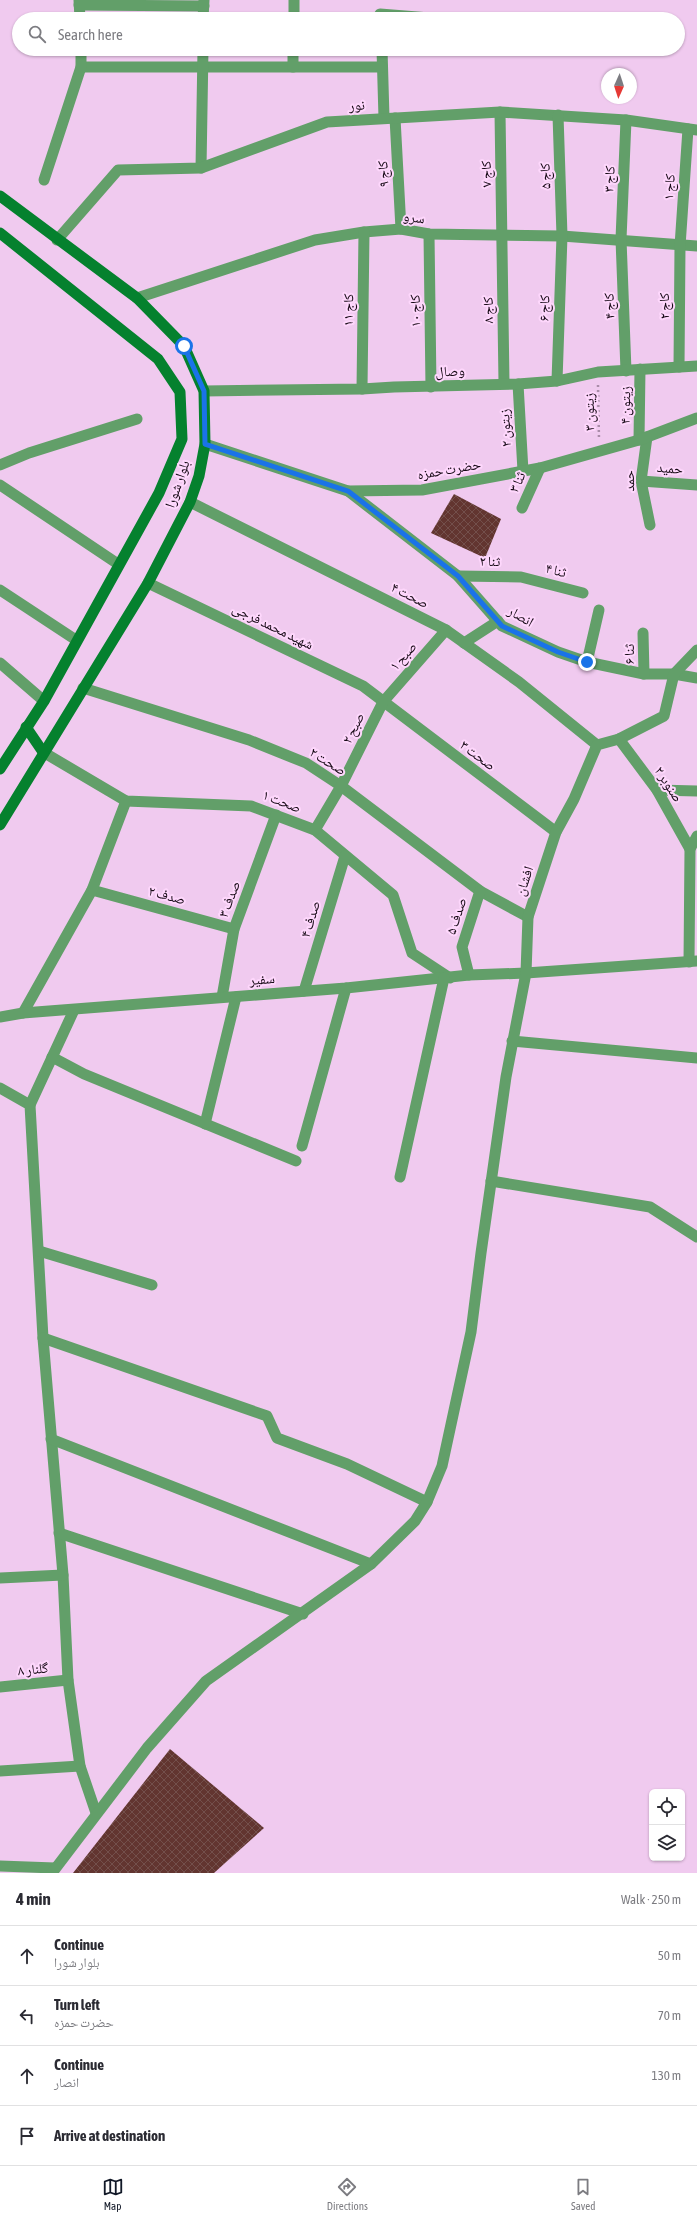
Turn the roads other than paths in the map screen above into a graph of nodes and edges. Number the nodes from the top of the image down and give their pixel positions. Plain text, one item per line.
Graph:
1 (294, 0) edge
2 (79, 3) edge
3 (204, 3) edge
4 (294, 12) edge
5 (81, 56) edge
6 (203, 56) edge
7 (293, 56) edge
8 (382, 56) edge
9 (81, 67) junction
10 (203, 67) junction
11 (293, 67) junction
12 (382, 67) junction
13 (500, 112) junction
14 (558, 115) junction
15 (390, 118) junction
16 (626, 120) junction
17 (693, 130) edge
18 (201, 168) junction
19 (44, 180) dead end
20 (0, 196) edge
21 (401, 229) junction
22 (364, 232) junction
23 (0, 233) edge
24 (429, 234) junction
25 (562, 236) junction
26 (502, 237) junction
27 (621, 239) junction
28 (57, 240) junction
29 (680, 246) junction
30 (697, 246) edge
31 (136, 298) junction
32 (679, 366) junction
33 (697, 366) edge
34 (640, 369) junction
35 (626, 371) junction
36 (557, 381) junction
37 (504, 383) junction
38 (518, 384) junction
39 (431, 387) junction
40 (362, 389) junction
41 (204, 391) junction
42 (697, 418) edge
43 (137, 419) dead end
44 (697, 422) edge
45 (643, 439) junction
46 (205, 444) junction
47 (0, 465) edge
48 (540, 468) junction
49 (523, 471) junction
50 (641, 481) junction
51 (0, 485) edge
52 (697, 485) edge
53 (348, 491) junction
54 (190, 502) junction
55 (522, 508) dead end
56 (650, 525) dead end
57 (118, 564) junction
58 (458, 576) junction
59 (521, 577) joint
60 (148, 582) junction
61 (0, 590) edge
62 (583, 592) dead end
63 (599, 610) dead end
64 (498, 621) junction
65 (446, 630) junction
66 (644, 633) dead end
67 (76, 640) junction
68 (464, 643) junction
69 (697, 650) edge
70 (587, 662) junction
71 (0, 663) edge
72 (644, 674) junction
73 (674, 674) junction
74 (697, 678) edge
75 (83, 688) junction
76 (44, 701) junction
77 (383, 702) junction
78 (26, 727) junction
79 (619, 738) junction
80 (596, 745) junction
81 (43, 752) junction
82 (0, 769) edge
83 (341, 786) junction
84 (657, 790) junction
85 (697, 791) edge
86 (126, 801) junction
87 (276, 815) junction
88 (0, 826) edge
89 (315, 830) junction
90 (556, 832) junction
91 (697, 836) edge
92 (690, 849) junction
93 (345, 856) junction
94 (92, 890) junction
95 (480, 891) junction
96 (528, 917) junction
97 (234, 929) junction
98 (693, 961) edge
99 (526, 973) junction
100 (469, 975) junction
101 (447, 978) junction
102 (346, 988) junction
103 (304, 991) junction
104 (222, 997) junction
105 (236, 997) junction
106 (74, 1010) junction
107 (23, 1013) junction
108 (0, 1017) edge
109 (512, 1041) junction
110 (52, 1057) junction
111 (697, 1058) edge
112 (0, 1088) edge
113 (30, 1105) junction
114 (205, 1124) junction
115 (302, 1146) dead end
116 (296, 1161) dead end
117 (400, 1177) dead end
118 (491, 1181) junction
119 (697, 1237) edge
120 (39, 1251) junction
121 (152, 1285) dead end
122 (43, 1338) junction
123 (51, 1439) junction
124 (427, 1502) junction
125 (59, 1534) junction
126 (371, 1564) junction
127 (63, 1574) junction
128 (0, 1578) edge
129 (303, 1614) junction
130 (68, 1680) junction
131 (0, 1687) edge
132 (80, 1766) junction
133 (0, 1771) edge
134 (96, 1813) junction
135 (0, 1866) edge
136 (53, 1870) edge

1 - 4 street
2 - 3 street
5 - 9 street
6 - 10 street
7 - 11 street
8 - 12 street, کاج ۹
9 - 10 street
9 - 19 street
10 - 11 street
10 - 18 street
11 - 12 street
12 - 15 street, کاج ۹
13 - 14 street, نور
13 - 15 street, نور
13 - 26 street, کاج ۷
14 - 16 street, نور
14 - 25 street, کاج ۵
15 - 18 street, نور
15 - 21 street, کاج ۹
16 - 17 street, نور
16 - 27 street, کاج ۳
17 - 29 street, کاج ۱
18 - 28 street, نور
20 - 28 main road, بلوار شورا
21 - 22 street, سرو
21 - 24 street, سرو
22 - 31 street, سرو
22 - 40 street, کاج ۱۱
23 - 57 main road, بلوار شورا
24 - 26 street, سرو
24 - 39 street, کاج ۱۰
25 - 26 street, سرو
25 - 27 street, سرو
25 - 36 street, کاج ۶
26 - 37 street, کاج ۸
27 - 29 street, سرو
27 - 35 street, کاج ۴
28 - 31 main road, بلوار شورا
29 - 30 street, سرو
29 - 32 street, کاج ۲
31 - 41 main road, بلوار شورا
32 - 33 street, وصال
32 - 34 street, وصال
34 - 35 street, وصال
34 - 45 street, زیتون ۴
35 - 36 street, وصال
36 - 38 street, وصال
37 - 38 street, وصال
37 - 39 street, وصال
38 - 49 street, زیتون ۲
39 - 40 street, وصال
40 - 41 street, وصال
41 - 46 main road, بلوار شورا
42 - 44 street
42 - 45 street, حضرت حمزه
43 - 47 street
45 - 48 street, حضرت حمزه
45 - 50 street, حمد
46 - 53 street, حضرت حمزه
46 - 54 main road, بلوار شورا
48 - 49 street, حضرت حمزه
48 - 55 street, ثنا ۳
49 - 53 street, حضرت حمزه
50 - 52 street, حمید
50 - 56 street, حمد
51 - 57 street
53 - 58 street, انصار
54 - 60 main road, بلوار شورا
54 - 65 street, صحت ۴
57 - 67 main road, بلوار شورا
58 - 59 street, ثنا ۲
58 - 64 street, انصار
59 - 62 street, ثنا ۴
60 - 75 main road, بلوار شورا
60 - 77 street, شهید محمد فرجی
61 - 67 street
63 - 70 street
64 - 68 street
64 - 70 street, انصار
65 - 68 street, صحت ۴
65 - 77 street, صبح ۱
66 - 72 street, ثنا ۶
67 - 76 main road, بلوار شورا
68 - 80 street, صحت ۴
69 - 73 street
70 - 72 street, انصار
71 - 76 street
72 - 73 street, انصار
73 - 74 street, انصار
73 - 79 street
75 - 81 main road, بلوار شورا
75 - 83 street, صحت ۲
76 - 78 main road, بلوار شورا
77 - 83 street, صبح ۲
77 - 90 street, صحت ۳
78 - 81 main road
78 - 82 main road, بلوار شورا
79 - 80 street
79 - 84 street, صنوبر ۲
80 - 90 street, افشان
81 - 86 street, صحت ۱
81 - 88 main road, بلوار شورا
83 - 89 street, صبح ۲
83 - 95 street, صحت ۲
84 - 85 street
84 - 92 street, صنوبر ۲
86 - 87 street, صحت ۱
86 - 94 street
87 - 89 street, صحت ۱
87 - 97 street, صدف ۳
89 - 93 street, صحت ۱
90 - 96 street, افشان
91 - 92 street
92 - 98 street
93 - 101 street, صحت ۱
93 - 103 street, صدف ۴
94 - 97 street, صدف ۲
94 - 107 street
95 - 96 street, صحت ۲
95 - 100 street, صدف ۵
96 - 99 street, افشان
97 - 104 street, صدف ۳
98 - 99 street, سفیر
99 - 100 street, سفیر
99 - 109 street, افشان
100 - 101 street, سفیر
101 - 102 street, سفیر
101 - 117 street
102 - 103 street, سفیر
102 - 115 street
103 - 105 street, سفیر
104 - 105 street, سفیر
104 - 106 street, سفیر
105 - 114 street
106 - 107 street, سفیر
106 - 110 street
107 - 108 street, سفیر
109 - 111 street
109 - 118 street, افشان
110 - 113 street
110 - 114 street
112 - 113 street
113 - 120 street
114 - 116 street
118 - 119 street
118 - 124 street, افشان
120 - 121 street
120 - 122 street
122 - 123 street
122 - 124 street
123 - 125 street
123 - 126 street
124 - 126 street, افشان
125 - 127 street
125 - 129 street
126 - 129 street, افشان
127 - 128 street
127 - 130 street
129 - 134 street, افشان
130 - 131 street, گلنار ۸
130 - 132 street
132 - 133 street
132 - 134 street
134 - 136 street, افشان
135 - 136 street

